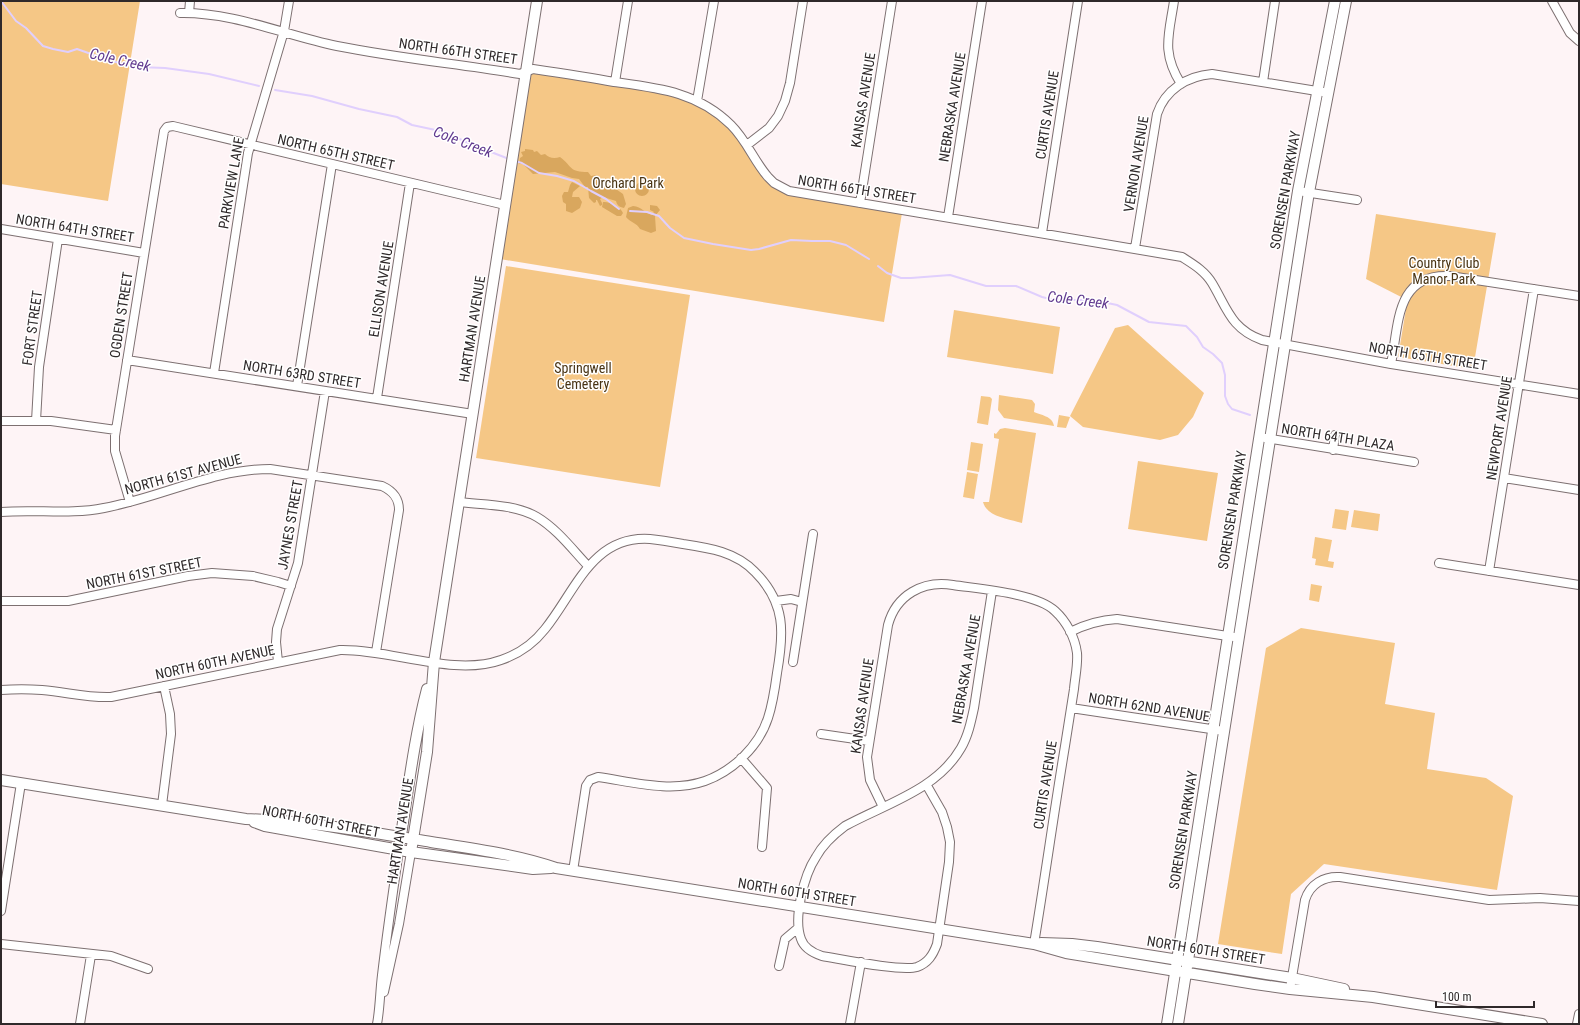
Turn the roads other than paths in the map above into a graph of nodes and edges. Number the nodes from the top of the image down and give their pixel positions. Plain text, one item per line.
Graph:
1 (190, 1) edge
2 (289, 1) edge
3 (537, 1) edge
4 (628, 1) edge
5 (714, 1) edge
6 (803, 1) edge
7 (892, 1) edge
8 (982, 1) edge
9 (1078, 1) edge
10 (1174, 1) edge
11 (1275, 1) edge
12 (1335, 1) edge
13 (1346, 1) edge
14 (1552, 1) edge
15 (180, 13) dead end
16 (188, 13) junction
17 (284, 31) junction
18 (1579, 41) edge
19 (527, 72) junction
20 (615, 82) junction
21 (1263, 82) junction
22 (1181, 84) junction
23 (1317, 91) junction
24 (1328, 93) junction
25 (697, 101) junction
26 (164, 131) joint
27 (250, 145) junction
28 (747, 145) junction
29 (332, 164) junction
30 (410, 183) junction
31 (1298, 191) junction
32 (1309, 192) junction
33 (1357, 200) dead end
34 (860, 203) junction
35 (505, 205) junction
36 (948, 217) junction
37 (1, 229) edge
38 (1042, 233) junction
39 (58, 239) junction
40 (1135, 248) junction
41 (144, 253) junction
42 (1534, 289) junction
43 (1579, 296) edge
44 (1273, 343) junction
45 (1285, 345) junction
46 (127, 360) junction
47 (1391, 364) junction
48 (214, 373) junction
49 (1519, 385) junction
50 (297, 386) junction
51 (325, 390) junction
52 (1579, 394) edge
53 (377, 398) junction
54 (473, 414) junction
55 (1, 421) edge
56 (36, 421) junction
57 (116, 430) junction
58 (1335, 435) dead end
59 (1258, 437) junction
60 (1270, 439) junction
61 (1333, 450) junction
62 (1414, 462) dead end
63 (311, 475) junction
64 (1504, 478) junction
65 (1579, 490) edge
66 (130, 502) junction
67 (459, 502) junction
68 (1, 512) edge
69 (813, 534) dead end
70 (1439, 563) dead end
71 (588, 566) junction
72 (1489, 571) junction
73 (1579, 585) edge
74 (291, 586) junction
75 (992, 591) junction
76 (1, 601) edge
77 (776, 601) junction
78 (802, 602) junction
79 (1070, 632) junction
80 (1227, 636) junction
81 (1238, 637) junction
82 (376, 652) junction
83 (278, 662) junction
84 (434, 662) junction
85 (793, 662) dead end
86 (164, 686) junction
87 (1, 690) edge
88 (1071, 708) junction
89 (1212, 730) junction
90 (1224, 731) junction
91 (821, 734) dead end
92 (869, 741) junction
93 (741, 758) junction
94 (1, 780) edge
95 (21, 783) junction
96 (926, 784) junction
97 (162, 805) junction
98 (883, 806) junction
99 (246, 819) junction
100 (401, 837) junction
101 (413, 839) junction
102 (762, 847) dead end
103 (398, 850) junction
104 (411, 852) junction
105 (556, 868) junction
106 (573, 871) junction
107 (1579, 901) edge
108 (801, 906) junction
109 (1, 911) edge
110 (798, 928) junction
111 (939, 929) junction
112 (1, 944) edge
113 (1034, 944) junction
114 (91, 955) junction
115 (1177, 960) junction
116 (1188, 961) junction
117 (861, 962) junction
118 (779, 966) dead end
119 (148, 969) dead end
120 (1175, 971) junction
121 (1186, 973) junction
122 (1292, 978) junction
123 (1290, 989) junction
124 (1373, 997) junction
125 (381, 1002) junction
126 (1579, 1014) edge
127 (80, 1024) edge
128 (377, 1024) edge
129 (850, 1024) edge
130 (1166, 1024) edge
131 (1178, 1024) edge
132 (1542, 1024) edge
133 (1577, 1024) edge

1 - 16 street
2 - 17 street, PARKVIEW LANE
3 - 19 main road, HARTMAN AVENUE
4 - 20 street
5 - 25 street
6 - 28 street
7 - 34 street, KANSAS AVENUE
8 - 36 street, NEBRASKA AVENUE
9 - 38 street, CURTIS AVENUE
10 - 22 street
11 - 21 street
12 - 23 main road, SORENSEN PARKWAY
13 - 24 main road, SORENSEN PARKWAY
14 - 18 street
15 - 16 street, NORTH 66TH STREET
16 - 17 street, NORTH 66TH STREET
17 - 19 street, NORTH 66TH STREET
17 - 27 street, PARKVIEW LANE
19 - 20 street, NORTH 66TH STREET
19 - 35 main road, HARTMAN AVENUE
20 - 25 street, NORTH 66TH STREET
21 - 22 street, VERNON AVENUE
21 - 23 street, VERNON AVENUE
22 - 40 street, VERNON AVENUE
23 - 24 street, VERNON AVENUE
23 - 31 main road, SORENSEN PARKWAY
24 - 32 main road, SORENSEN PARKWAY
25 - 28 street, NORTH 66TH STREET
26 - 27 street, NORTH 65TH STREET
26 - 41 street, OGDEN STREET
27 - 29 street, NORTH 65TH STREET
27 - 48 street, PARKVIEW LANE
28 - 34 street, NORTH 66TH STREET
29 - 30 street, NORTH 65TH STREET
29 - 50 street
30 - 35 street, NORTH 65TH STREET
30 - 53 street, ELLISON AVENUE
31 - 32 street
31 - 44 main road, SORENSEN PARKWAY
32 - 33 street
32 - 45 main road, SORENSEN PARKWAY
34 - 36 street, NORTH 66TH STREET
35 - 54 main road, HARTMAN AVENUE
36 - 38 street, NORTH 66TH STREET
37 - 39 street, NORTH 64TH STREET
38 - 40 street, NORTH 66TH STREET
39 - 41 street, NORTH 64TH STREET
39 - 56 street, FORT STREET
40 - 44 street, NORTH 66TH STREET
41 - 46 street, OGDEN STREET
42 - 43 street
42 - 47 street
42 - 49 street, NEWPORT AVENUE
44 - 45 street, NORTH 65TH STREET
44 - 59 main road, SORENSEN PARKWAY
45 - 47 street, NORTH 65TH STREET
45 - 60 main road, SORENSEN PARKWAY
46 - 48 street, NORTH 63RD STREET
46 - 57 street, OGDEN STREET
47 - 49 street, NORTH 65TH STREET
48 - 50 street, NORTH 63RD STREET
49 - 52 street, NORTH 65TH STREET
49 - 64 street, NEWPORT AVENUE
50 - 51 street, NORTH 63RD STREET
51 - 53 street, NORTH 63RD STREET
51 - 63 street, JAYNES STREET
53 - 54 street, NORTH 63RD STREET
54 - 67 main road, HARTMAN AVENUE
55 - 56 street
56 - 57 street
57 - 66 street, OGDEN STREET
58 - 61 street
59 - 60 street, NORTH 64TH PLAZA
59 - 80 main road, SORENSEN PARKWAY
60 - 61 street, NORTH 64TH PLAZA
60 - 81 main road, SORENSEN PARKWAY
61 - 62 street, NORTH 64TH PLAZA
63 - 66 street, NORTH 61ST AVENUE
63 - 74 street, JAYNES STREET
63 - 82 street, NORTH 61ST AVENUE
64 - 65 street
64 - 72 street, NEWPORT AVENUE
66 - 68 street, NORTH 61ST AVENUE
67 - 71 street
67 - 84 main road, HARTMAN AVENUE
69 - 78 street
70 - 72 street
71 - 77 street, NORTH 60TH AVENUE
71 - 84 street, NORTH 60TH AVENUE
72 - 73 street
74 - 76 street, NORTH 61ST STREET
74 - 83 street, JAYNES STREET
75 - 79 street
75 - 92 street, KANSAS AVENUE
75 - 96 street, NEBRASKA AVENUE
77 - 78 street
77 - 93 street, NORTH 60TH AVENUE
78 - 85 street
79 - 80 street
79 - 88 street, CURTIS AVENUE
80 - 81 street
80 - 89 main road, SORENSEN PARKWAY
81 - 90 main road, SORENSEN PARKWAY
82 - 83 street, NORTH 60TH AVENUE
82 - 84 street, NORTH 60TH AVENUE
83 - 86 street, NORTH 60TH AVENUE
84 - 100 main road, HARTMAN AVENUE
84 - 101 main road, HARTMAN AVENUE
86 - 87 street, NORTH 60TH AVENUE
86 - 97 street
88 - 89 street, NORTH 62ND AVENUE
88 - 113 street, CURTIS AVENUE
89 - 90 street, NORTH 62ND AVENUE
89 - 115 main road, SORENSEN PARKWAY
90 - 116 main road, SORENSEN PARKWAY
91 - 92 street
92 - 98 street, KANSAS AVENUE
93 - 102 street
93 - 106 street, NORTH 60TH AVENUE
94 - 95 main road, NORTH 60TH STREET
95 - 97 main road, NORTH 60TH STREET
95 - 109 street
96 - 98 street, NEBRASKA AVENUE
96 - 111 street
97 - 99 main road, NORTH 60TH STREET
98 - 108 street
99 - 100 main road, NORTH 60TH STREET
99 - 103 main road, NORTH 60TH STREET
100 - 101 main road, NORTH 60TH STREET
100 - 103 main road, HARTMAN AVENUE
101 - 104 main road, HARTMAN AVENUE
101 - 105 main road, NORTH 60TH STREET
103 - 104 main road, NORTH 60TH STREET
103 - 125 street, HARTMAN AVENUE
104 - 105 main road, NORTH 60TH STREET
104 - 125 street, HARTMAN AVENUE
105 - 106 main road, NORTH 60TH STREET
106 - 108 main road, NORTH 60TH STREET
107 - 122 street
108 - 110 street
108 - 111 main road, NORTH 60TH STREET
110 - 117 street
110 - 118 street
111 - 113 main road, NORTH 60TH STREET
111 - 117 street
112 - 114 street
113 - 115 main road, NORTH 60TH STREET
113 - 120 main road, NORTH 60TH STREET
114 - 119 street
114 - 127 street
115 - 116 main road, NORTH 60TH STREET
115 - 120 main road, SORENSEN PARKWAY
116 - 121 main road, SORENSEN PARKWAY
116 - 122 main road, NORTH 60TH STREET
117 - 129 street
120 - 121 main road, NORTH 60TH STREET
120 - 130 main road, SORENSEN PARKWAY
121 - 123 main road, NORTH 60TH STREET
121 - 131 main road, SORENSEN PARKWAY
122 - 123 street
122 - 124 main road, NORTH 60TH STREET
123 - 124 main road, NORTH 60TH STREET
124 - 132 main road, NORTH 60TH STREET
125 - 128 street, HARTMAN AVENUE
126 - 133 street

